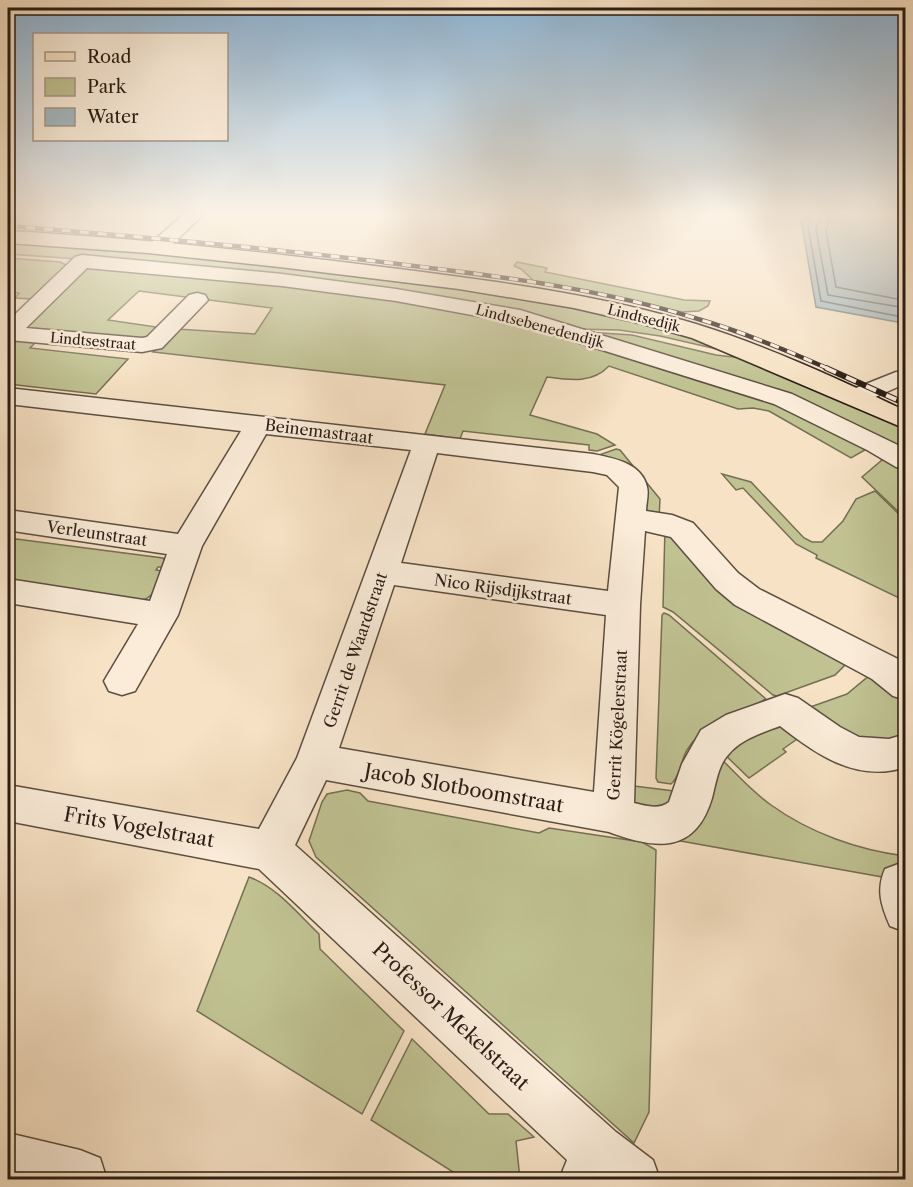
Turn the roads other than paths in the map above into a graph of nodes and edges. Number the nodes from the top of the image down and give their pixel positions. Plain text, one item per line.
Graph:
1 (72, 270) edge
2 (181, 270) edge
3 (354, 270) edge
4 (197, 300) dead end
5 (8, 333) edge
6 (906, 379) edge
7 (8, 396) edge
8 (855, 397) junction
9 (906, 421) edge
10 (258, 424) junction
11 (427, 444) junction
12 (906, 461) edge
13 (627, 475) joint
14 (631, 519) junction
15 (8, 521) edge
16 (186, 546) junction
17 (382, 572) junction
18 (8, 591) edge
19 (623, 605) junction
20 (161, 615) junction
21 (122, 681) dead end
22 (906, 686) edge
23 (906, 750) edge
24 (315, 761) junction
25 (8, 803) edge
26 (613, 814) junction
27 (270, 851) junction
28 (8, 1160) edge
29 (606, 1170) edge
30 (79, 1179) edge

1 - 5 street, Lindtsebenedendijk
2 - 12 street, Lindtsebenedendijk
3 - 8 main road, Lindtsedijk
4 - 5 street, Lindtsestraat
6 - 8 street
7 - 10 street, Beinemastraat
8 - 9 main road, Lindtsedijk
10 - 11 street, Beinemastraat
10 - 16 street
11 - 13 street, Beinemastraat
11 - 17 street, Gerrit de Waardstraat
13 - 14 street, Gerrit Kögelerstraat
14 - 19 street, Gerrit Kögelerstraat
14 - 22 street
15 - 16 street, Verleunstraat
16 - 20 street
17 - 19 street, Nico Rijsdijkstraat
17 - 24 street, Gerrit de Waardstraat
18 - 20 street
19 - 26 street, Gerrit Kögelerstraat
20 - 21 street
23 - 26 street, Gerrit Kögelerstraat
24 - 26 street, Jacob Slotboomstraat
24 - 27 street, Gerrit de Waardstraat
25 - 27 street, Frits Vogelstraat
27 - 29 street, Professor Mekelstraat
28 - 30 street

